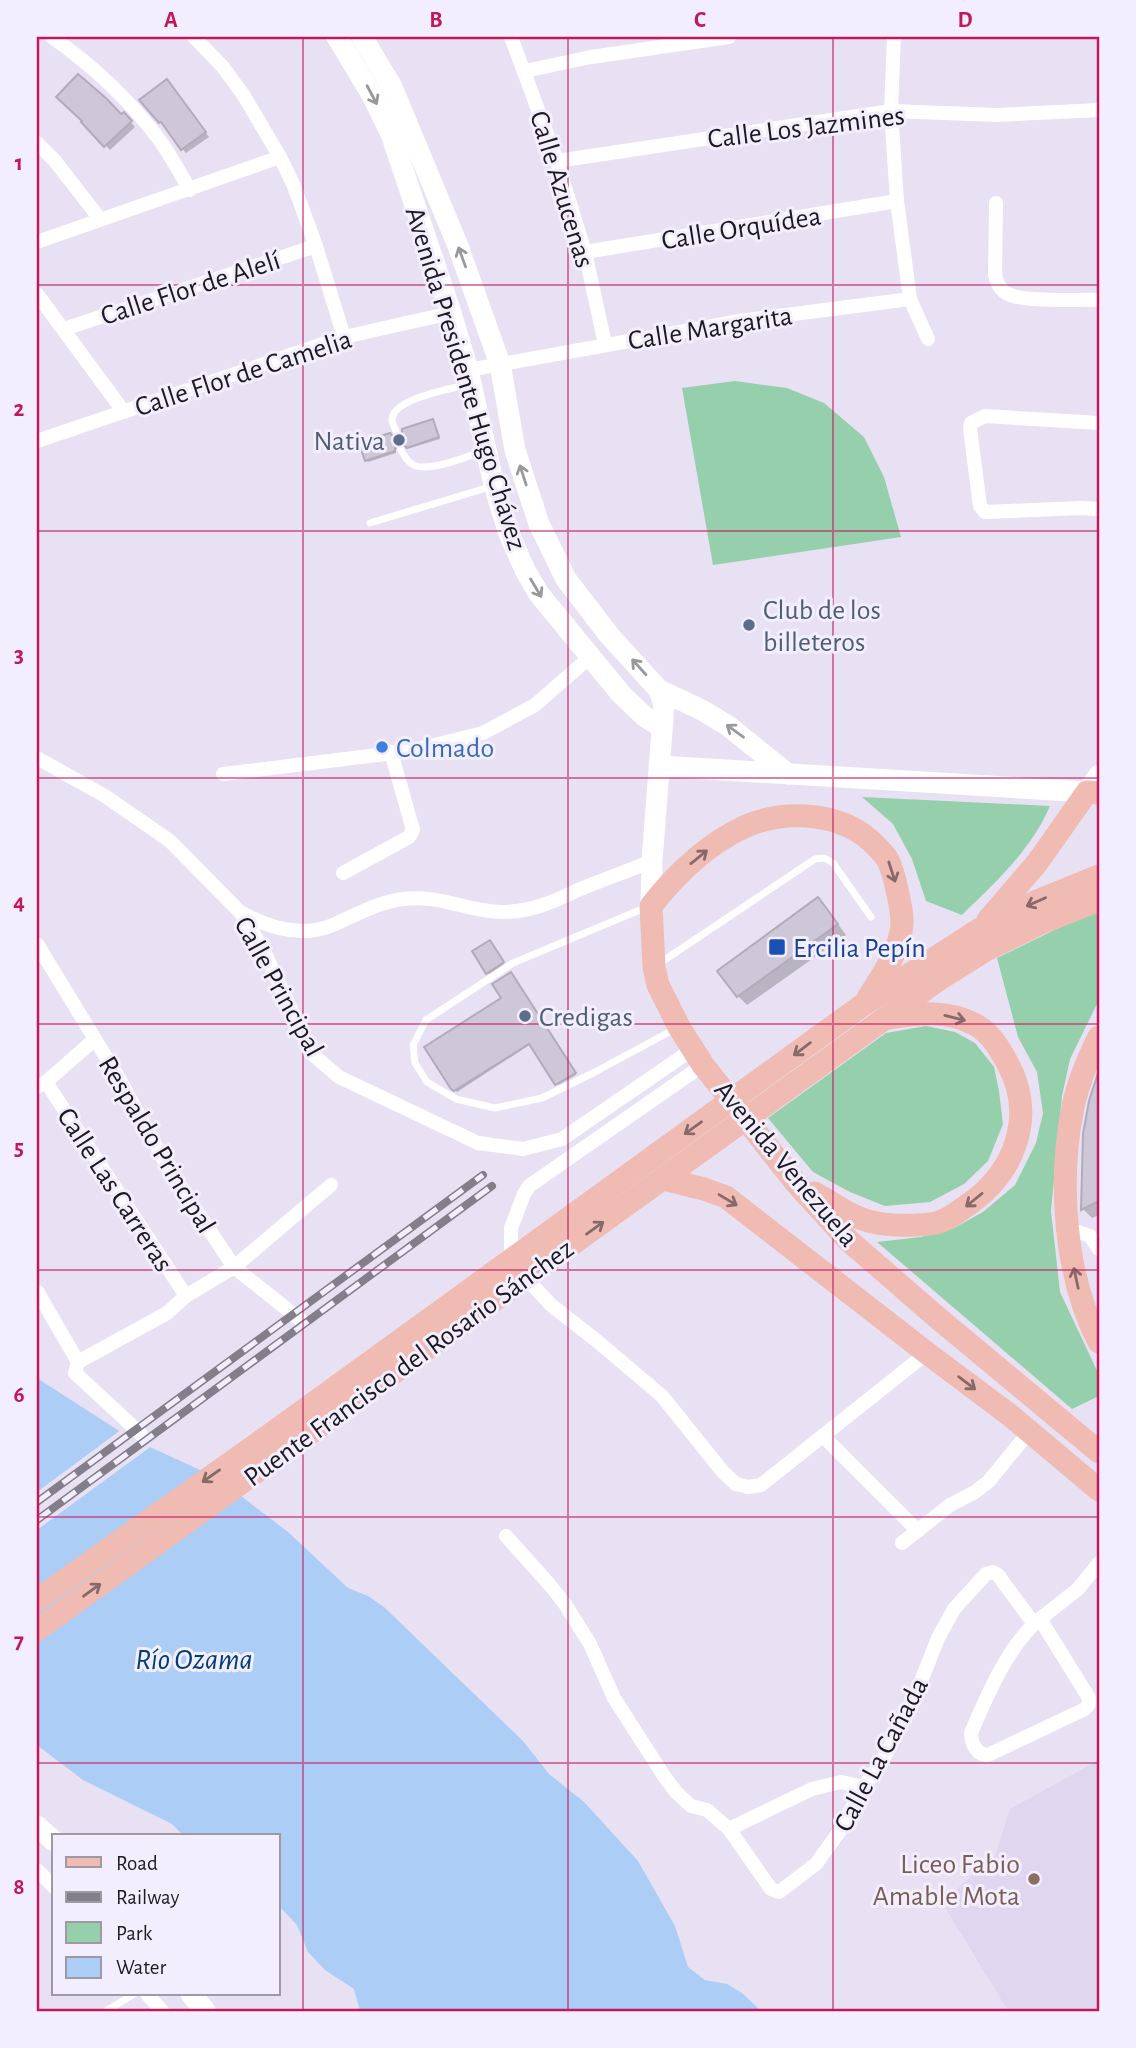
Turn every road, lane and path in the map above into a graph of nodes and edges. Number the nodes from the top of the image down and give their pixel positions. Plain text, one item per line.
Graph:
1 (52, 37) edge
2 (194, 37) edge
3 (337, 37) edge
4 (362, 37) edge
5 (511, 37) edge
6 (729, 37) edge
7 (894, 37) edge
8 (525, 71) junction
9 (1099, 110) edge
10 (891, 111) junction
11 (37, 143) edge
12 (280, 157) junction
13 (557, 162) junction
14 (190, 190) junction
15 (897, 201) junction
16 (996, 203) dead end
17 (100, 219) junction
18 (37, 242) edge
19 (316, 246) junction
20 (584, 252) junction
21 (37, 294) edge
22 (910, 299) junction
23 (1099, 300) edge
24 (451, 313) junction
25 (64, 329) junction
26 (344, 337) junction
27 (928, 339) dead end
28 (605, 344) junction
29 (500, 364) junction
30 (469, 377) junction
31 (124, 412) junction
32 (1099, 423) edge
33 (396, 431) dead end
34 (37, 441) edge
35 (401, 450) dead end
36 (486, 451) junction
37 (494, 485) junction
38 (1099, 509) edge
39 (370, 523) dead end
40 (590, 657) junction
41 (659, 690) junction
42 (661, 727) junction
43 (391, 752) junction
44 (37, 758) edge
45 (659, 766) junction
46 (223, 774) dead end
47 (788, 774) junction
48 (1095, 786) edge
49 (652, 861) junction
50 (343, 873) dead end
51 (1099, 876) edge
52 (1099, 900) edge
53 (651, 906) junction
54 (241, 913) junction
55 (871, 917) dead end
56 (980, 929) junction
57 (37, 947) edge
58 (654, 967) junction
59 (864, 1004) junction
60 (887, 1018) junction
61 (679, 1027) junction
62 (827, 1031) junction
63 (1099, 1037) edge
64 (94, 1040) junction
65 (838, 1053) junction
66 (698, 1057) junction
67 (41, 1085) edge
68 (664, 1179) junction
69 (796, 1183) junction
70 (331, 1185) dead end
71 (1067, 1228) junction
72 (1095, 1234) edge
73 (1099, 1249) edge
74 (234, 1267) junction
75 (37, 1291) edge
76 (186, 1296) junction
77 (303, 1322) dead end
78 (1099, 1342) edge
79 (927, 1353) junction
80 (78, 1362) junction
81 (1029, 1432) junction
82 (142, 1434) dead end
83 (823, 1436) junction
84 (1099, 1452) edge
85 (1099, 1490) edge
86 (918, 1531) junction
87 (506, 1536) dead end
88 (902, 1543) dead end
89 (1099, 1563) edge
90 (37, 1601) edge
91 (1037, 1621) junction
92 (37, 1630) edge
93 (863, 1787) junction
94 (37, 1826) edge
95 (729, 1829) junction
96 (52, 1839) edge
97 (37, 1870) edge
98 (52, 1885) edge
99 (131, 1996) edge
100 (149, 1996) edge
101 (193, 1996) edge
102 (106, 2011) edge
103 (162, 2011) edge
104 (205, 2011) edge

1 - 14 street
2 - 12 street
3 -> 24 main road, Avenida Presidente Hugo Chávez
29 -> 4 main road, Avenida Presidente Hugo Chávez
5 - 8 street, Calle Azucenas
6 - 8 street
7 - 10 street
8 - 13 street, Calle Azucenas
9 - 10 street, Calle Los Jazmines
10 - 13 street, Calle Los Jazmines
10 - 15 street
11 - 17 street
12 - 14 street
12 - 19 street
13 - 20 street, Calle Azucenas
14 - 17 street
15 - 20 street, Calle Orquídea
15 - 22 street
16 - 23 street
17 - 18 street
19 - 25 street, Calle Flor de Alelí
19 - 26 street
20 - 28 street, Calle Azucenas
21 - 25 street
22 - 27 street
22 - 28 street, Calle Margarita
24 - 26 street, Calle Flor de Camelia
24 - 30 main road, Avenida Presidente Hugo Chávez
25 - 31 street
26 - 31 street, Calle Flor de Camelia
28 - 29 street, Calle Margarita
29 - 30 street, Calle Margarita
41 -> 29 main road, Avenida Presidente Hugo Chávez
30 - 33 lane
30 - 36 main road, Avenida Presidente Hugo Chávez
31 - 34 street, Calle Flor de Camelia
32 - 38 street
35 - 36 lane
36 - 37 main road, Avenida Presidente Hugo Chávez
37 - 39 lane
37 -> 40 main road, Avenida Presidente Hugo Chávez
40 - 42 main road, Avenida Presidente Hugo Chávez
40 - 43 street
41 - 42 main road
47 -> 41 main road
42 - 45 main road
43 - 46 street
43 - 50 street
44 - 54 street, Calle Principal
45 - 47 main road
45 - 49 main road
47 - 48 main road
48 - 56 main road
49 - 53 main road
49 - 54 street
51 -> 56 main road
52 - 60 main road, Puente Francisco del Rosario Sánchez
53 - 58 main road, Avenida Venezuela
53 -> 59 main road
53 - 61 lane
54 - 66 street, Calle Principal
55 - 58 lane
56 - 59 main road, Puente Francisco del Rosario Sánchez
57 - 64 street, Respaldo Principal
58 - 61 main road, Avenida Venezuela
59 - 62 main road, Puente Francisco del Rosario Sánchez
60 - 65 main road, Puente Francisco del Rosario Sánchez
60 -> 69 main road
61 - 66 main road, Avenida Venezuela
62 - 65 main road
62 -> 90 main road, Puente Francisco del Rosario Sánchez
63 - 71 main road
64 - 67 street
64 - 74 street, Respaldo Principal
65 - 68 main road, Puente Francisco del Rosario Sánchez
66 - 69 main road, Avenida Venezuela
66 - 83 street
67 - 76 street, Calle Las Carreras
68 -> 79 main road
92 -> 68 main road, Puente Francisco del Rosario Sánchez
69 - 84 main road, Avenida Venezuela
70 - 74 street
71 - 72 street
78 -> 71 main road
72 - 73 street
74 - 76 street
74 - 77 street, Respaldo Principal
75 - 80 street
76 - 80 street
79 -> 81 main road
79 - 83 street
80 - 82 street
81 - 85 main road
81 - 86 street
83 - 86 street
86 - 88 street
87 - 95 street
89 - 91 street
91 - 91 street
91 - 93 street, Calle La Cañada
93 - 95 street
93 - 95 street, Calle La Cañada
94 - 96 main road
97 - 98 street
99 - 102 lane
100 - 103 street
101 - 104 main road

